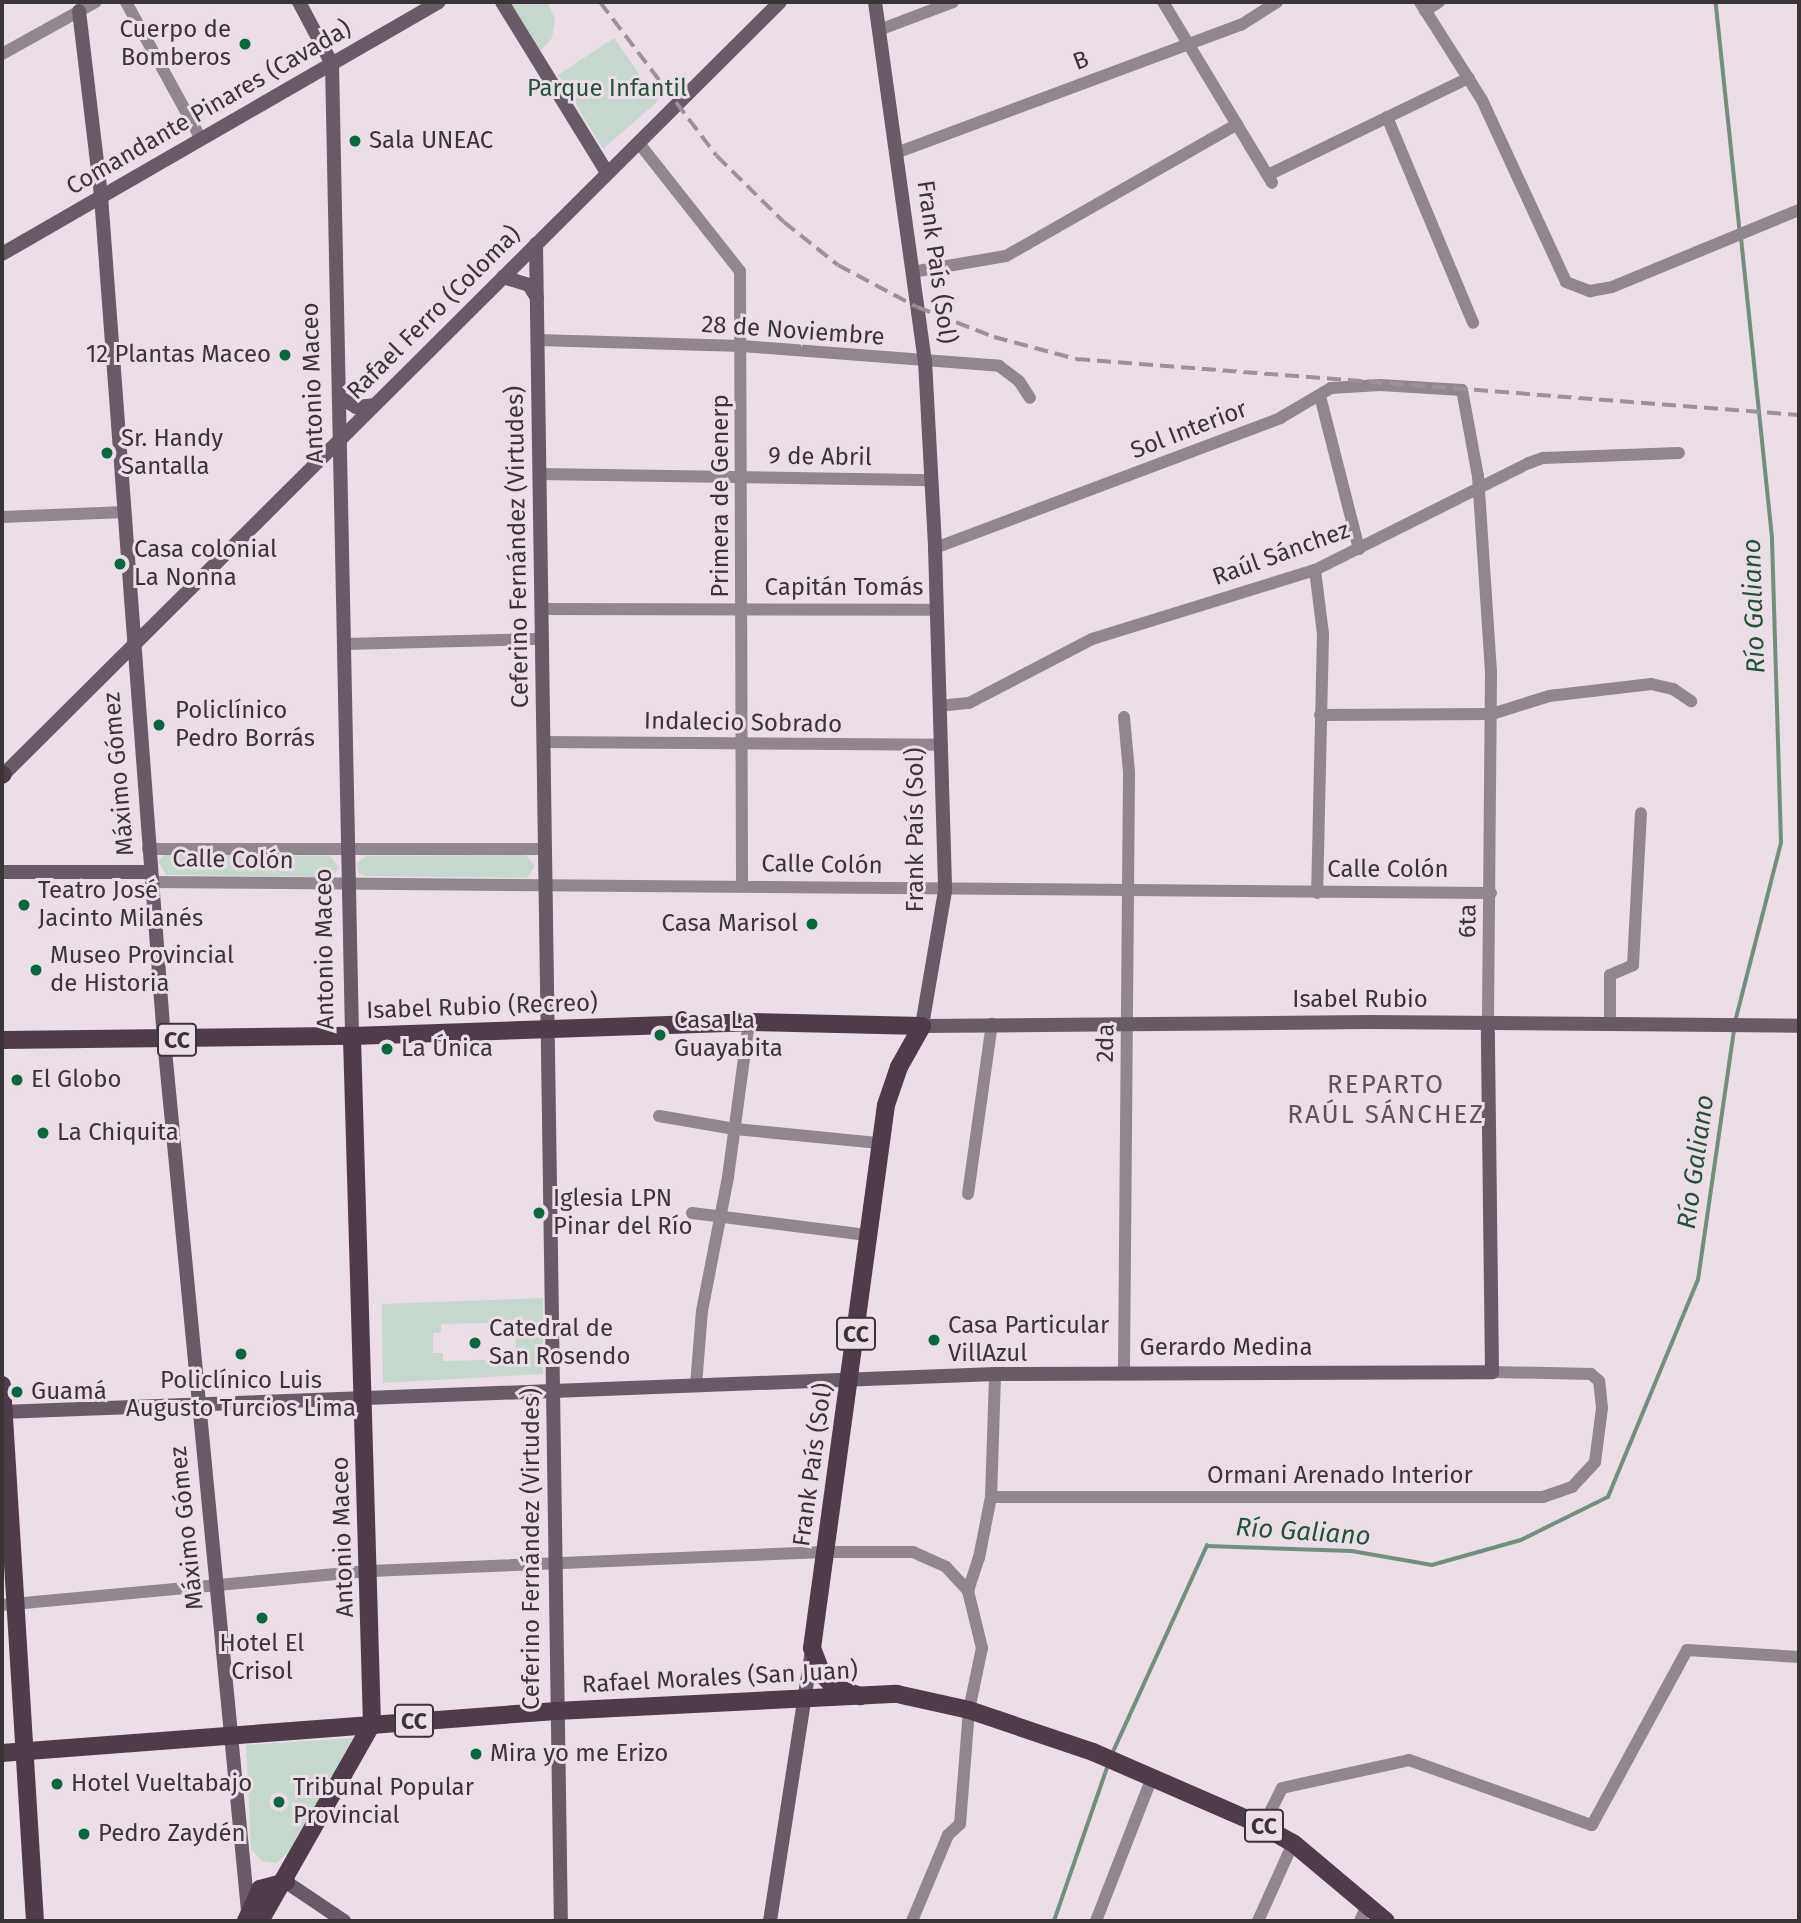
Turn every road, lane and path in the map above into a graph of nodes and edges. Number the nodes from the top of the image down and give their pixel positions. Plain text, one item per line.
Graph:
1 (96, 2) edge
2 (126, 2) edge
3 (299, 2) edge
4 (439, 2) edge
5 (502, 2) edge
6 (780, 2) edge
7 (875, 2) edge
8 (953, 2) edge
9 (1163, 2) edge
10 (1277, 2) edge
11 (1439, 2) edge
12 (1422, 6) edge
13 (79, 11) junction
14 (880, 30) junction
15 (1188, 42) junction
16 (2, 54) edge
17 (332, 64) junction
18 (1469, 78) junction
19 (1387, 117) junction
20 (1237, 124) junction
21 (201, 139) junction
22 (638, 142) junction
23 (896, 153) junction
24 (607, 173) junction
25 (101, 196) junction
26 (1799, 210) edge
27 (536, 244) junction
28 (2, 254) edge
29 (912, 272) junction
30 (503, 277) junction
31 (537, 298) junction
32 (1473, 323) dead end
33 (538, 340) junction
34 (742, 346) junction
35 (925, 361) junction
36 (1462, 390) joint
37 (1320, 396) junction
38 (339, 397) junction
39 (1030, 398) dead end
40 (374, 405) junction
41 (340, 440) junction
42 (1679, 453) dead end
43 (312, 471) junction
44 (540, 474) junction
45 (742, 477) junction
46 (932, 480) junction
47 (340, 486) junction
48 (1478, 491) junction
49 (125, 512) junction
50 (2, 517) edge
51 (935, 548) junction
52 (1359, 549) junction
53 (1315, 570) junction
54 (742, 608) junction
55 (541, 609) junction
56 (936, 610) junction
57 (542, 639) junction
58 (345, 644) junction
59 (132, 648) junction
60 (1692, 701) dead end
61 (939, 706) junction
62 (1492, 714) junction
63 (1320, 715) junction
64 (1124, 717) dead end
65 (543, 742) junction
66 (742, 743) junction
67 (942, 745) junction
68 (2, 775) edge
69 (1641, 813) dead end
70 (348, 848) junction
71 (148, 849) junction
72 (544, 849) junction
73 (2, 872) edge
74 (150, 877) junction
75 (545, 882) junction
76 (347, 884) junction
77 (742, 886) junction
78 (1128, 890) junction
79 (945, 891) junction
80 (1317, 893) junction
81 (1491, 893) junction
82 (749, 1022) junction
83 (1488, 1023) junction
84 (992, 1024) junction
85 (1127, 1024) junction
86 (1609, 1024) junction
87 (922, 1026) junction
88 (1799, 1026) edge
89 (548, 1030) junction
90 (352, 1036) junction
91 (2, 1040) edge
92 (164, 1040) junction
93 (659, 1116) dead end
94 (735, 1129) junction
95 (879, 1143) junction
96 (968, 1194) dead end
97 (692, 1213) dead end
98 (720, 1218) junction
99 (867, 1235) junction
100 (1124, 1371) junction
101 (1492, 1372) junction
102 (995, 1374) junction
103 (850, 1378) junction
104 (1599, 1381) joint
105 (2, 1385) edge
106 (696, 1385) junction
107 (554, 1388) junction
108 (364, 1397) junction
109 (197, 1402) junction
110 (3, 1413) edge
111 (991, 1497) junction
112 (825, 1552) junction
113 (554, 1563) junction
114 (370, 1571) junction
115 (215, 1584) junction
116 (968, 1591) junction
117 (8, 1603) edge
118 (812, 1648) junction
119 (1799, 1657) edge
120 (859, 1696) junction
121 (805, 1699) junction
122 (969, 1710) junction
123 (556, 1711) junction
124 (372, 1724) junction
125 (230, 1737) junction
126 (23, 1751) junction
127 (2, 1753) edge
128 (1152, 1777) junction
129 (1264, 1826) junction
130 (1293, 1843) junction
131 (286, 1882) junction
132 (1363, 1913) edge
133 (251, 1917) edge
134 (35, 1921) edge
135 (344, 1921) edge
136 (561, 1921) edge
137 (770, 1921) edge
138 (912, 1921) edge
139 (1096, 1921) edge
140 (1258, 1921) edge
141 (1386, 1921) edge

1 - 13 street
2 - 21 street
3 - 17 street, Antonio Maceo
4 - 17 street, Comandante Pinares (Cavada)
5 - 24 street
6 - 22 street, Rafael Ferro (Coloma)
7 - 14 street, Frank País (Sol)
8 - 14 street
9 - 15 street
10 - 15 street, B
11 - 12 street
12 - 18 street
13 - 16 street
13 - 25 street, Máximo Gómez
14 - 23 street, Frank País (Sol)
15 - 20 street
15 - 23 street, B
17 - 21 street, Comandante Pinares (Cavada)
17 - 38 street, Antonio Maceo
18 - 19 street
18 - 26 street
19 - 20 street
19 - 32 street
20 - 29 street
21 - 25 street, Comandante Pinares (Cavada)
22 - 24 street, Rafael Ferro (Coloma)
22 - 34 street, Primera de Generp
23 - 29 street, Frank País (Sol)
24 - 27 street, Rafael Ferro (Coloma)
25 - 28 street, Comandante Pinares (Cavada)
25 - 49 street, Máximo Gómez
27 - 30 street, Rafael Ferro (Coloma)
27 - 31 street, Ceferino Fernández (Virtudes)
29 - 35 street, Frank País (Sol)
30 - 31 street
30 - 40 street, Rafael Ferro (Coloma)
31 - 33 street, Ceferino Fernández (Virtudes)
33 - 34 street, 28 de Noviembre
33 - 44 street, Ceferino Fernández (Virtudes)
34 - 35 street, 28 de Noviembre
34 - 45 street, Primera de Generp
35 - 39 street, 28 de Noviembre
35 - 46 street, Frank País (Sol)
36 - 37 street, Sol Interior
36 - 48 street, 6ta
37 - 51 street, Sol Interior
37 - 52 street
38 - 40 street
38 - 41 street, Antonio Maceo
40 - 41 street, Rafael Ferro (Coloma)
41 - 43 street, Rafael Ferro (Coloma)
41 - 47 street, Antonio Maceo
42 - 48 street, Raúl Sánchez
43 - 47 street
43 - 59 street, Rafael Ferro (Coloma)
44 - 45 street, 9 de Abril
44 - 55 street, Ceferino Fernández (Virtudes)
45 - 46 street, 9 de Abril
45 - 54 street, Primera de Generp
46 - 51 street, Frank País (Sol)
47 - 58 street, Antonio Maceo
48 - 52 street, Raúl Sánchez
48 - 62 street, 6ta
49 - 50 street
49 - 59 street, Máximo Gómez
51 - 56 street, Frank País (Sol)
52 - 53 street, Raúl Sánchez
53 - 61 street, Raúl Sánchez
53 - 63 street
54 - 55 street, Capitán Tomás
54 - 56 street, Capitán Tomás
54 - 66 street, Primera de Generp
55 - 57 street, Ceferino Fernández (Virtudes)
56 - 61 street, Frank País (Sol)
57 - 58 street
57 - 65 street, Ceferino Fernández (Virtudes)
58 - 70 street, Antonio Maceo
59 - 68 street, Rafael Ferro (Coloma)
59 - 71 street, Máximo Gómez
60 - 62 street
61 - 67 street, Frank País (Sol)
62 - 63 street
62 - 81 street, 6ta
63 - 80 street
64 - 78 street, 2da
65 - 66 street, Indalecio Sobrado
65 - 72 street, Ceferino Fernández (Virtudes)
66 - 67 street, Indalecio Sobrado
66 - 77 street, Primera de Generp
67 - 79 street, Frank País (Sol)
69 - 86 street
70 - 71 street, Calle Colón
70 - 72 street, Calle Colón
70 - 76 street, Antonio Maceo
71 - 74 street, Máximo Gómez
72 - 75 street, Ceferino Fernández (Virtudes)
73 - 74 street, Calle Colón
74 - 76 street, Calle Colón
74 - 92 street, Máximo Gómez
75 - 76 street, Calle Colón
75 - 77 street, Calle Colón
75 - 89 street, Ceferino Fernández (Virtudes)
76 - 90 street, Antonio Maceo
77 - 79 street, Calle Colón
78 - 79 street, Calle Colón
78 - 80 street, Calle Colón
78 - 85 street, 2da
79 - 87 street, Frank País (Sol)
80 - 81 street, Calle Colón
81 - 83 street, 6ta
82 - 87 main road, Isabel Rubio (Recreo) / CC
82 - 89 main road, Isabel Rubio (Recreo) / CC
82 - 94 street
83 - 85 street, Isabel Rubio
83 - 86 street, Isabel Rubio
83 - 101 street, 6ta
84 - 85 street, Isabel Rubio
84 - 87 street, Isabel Rubio
84 - 96 street
85 - 100 street, 2da
86 - 88 street, Isabel Rubio
87 - 95 main road, Frank País (Sol) / CC
89 - 90 main road, Isabel Rubio (Recreo) / CC
89 - 107 street, Ceferino Fernández (Virtudes)
90 - 92 main road, Isabel Rubio (Recreo) / CC
90 - 108 main road, Antonio Maceo
91 - 92 main road, Isabel Rubio (Recreo) / CC
92 - 109 street, Máximo Gómez
93 - 94 street
94 - 95 street
94 - 98 street
95 - 99 main road, Frank País (Sol) / CC
97 - 98 street
98 - 99 street
98 - 106 street
99 - 103 main road, Frank País (Sol) / CC
100 - 101 street, Gerardo Medina
100 - 102 street, Gerardo Medina
101 - 104 street, Gerardo Medina
102 - 103 street, Gerardo Medina
102 - 111 street
103 - 106 street, Gerardo Medina
103 - 112 main road, Frank País (Sol) / CC
104 - 111 street, Ormani Arenado Interior
105 - 110 main road
106 - 107 street, Gerardo Medina
107 - 108 street, Gerardo Medina
107 - 113 street, Ceferino Fernández (Virtudes)
108 - 109 street, Gerardo Medina
108 - 114 main road, Antonio Maceo
109 - 110 street, Gerardo Medina
109 - 115 street, Máximo Gómez
110 - 117 main road
111 - 116 street
112 - 113 street
112 - 116 street
112 - 118 main road, Frank País (Sol) / CC
113 - 114 street
113 - 123 street, Ceferino Fernández (Virtudes)
114 - 115 street
114 - 124 main road, Antonio Maceo
115 - 117 street
115 - 125 street, Máximo Gómez
116 - 122 street
117 - 126 main road
118 - 120 main road
118 - 121 street
119 - 129 street
120 - 121 main road, Rafael Morales (San Juan) / CC
120 - 122 main road, Rafael Morales (San Juan) / CC
121 - 123 main road, Rafael Morales (San Juan) / CC
121 - 137 street
122 - 128 main road, Rafael Morales (San Juan) / CC
122 - 138 street
123 - 124 main road, Rafael Morales (San Juan) / CC
123 - 136 street, Ceferino Fernández (Virtudes)
124 - 125 main road, Rafael Morales (San Juan) / CC
124 - 131 main road, Antonio Maceo
125 - 126 main road, Rafael Morales (San Juan) / CC
125 - 133 street, Máximo Gómez
126 - 127 main road, Rafael Morales (San Juan) / CC
126 - 134 main road
128 - 129 main road, Rafael Morales (San Juan) / CC
128 - 139 street
129 - 130 main road, Rafael Morales (San Juan) / CC
130 - 132 main road, Rafael Morales (San Juan) / CC
130 - 140 street
131 - 133 main road
131 - 135 street
132 - 141 main road, Rafael Morales (San Juan) / CC

